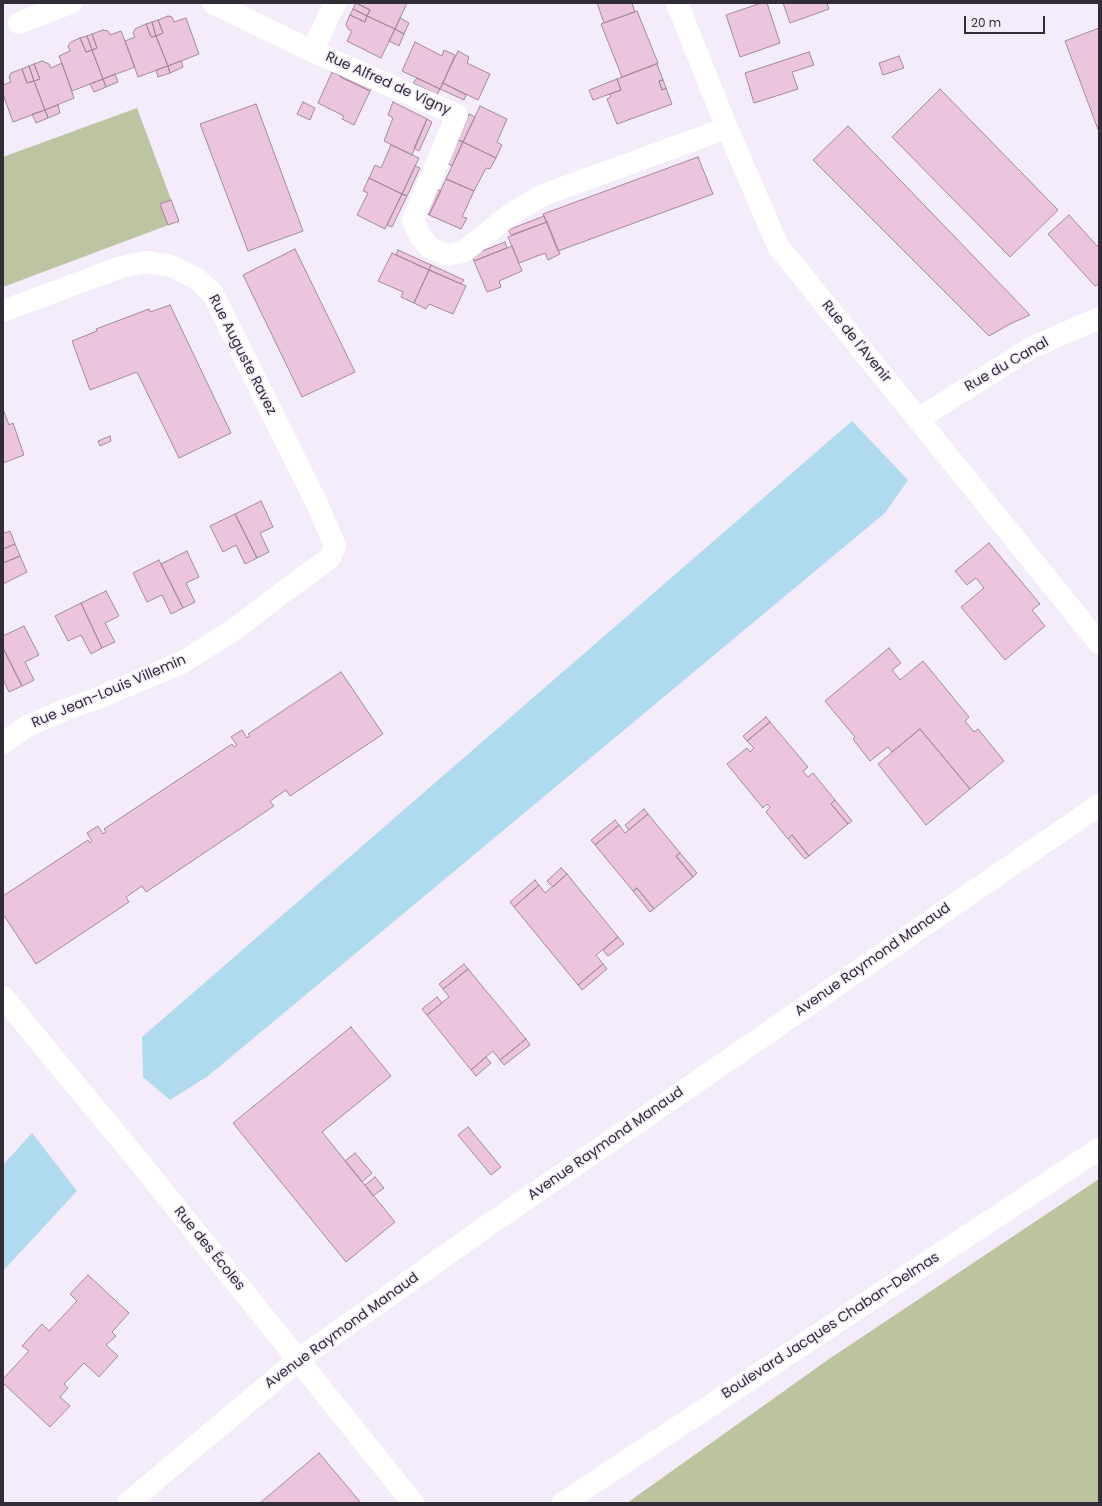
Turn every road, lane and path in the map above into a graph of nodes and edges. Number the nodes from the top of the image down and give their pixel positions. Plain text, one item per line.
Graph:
1 (71, 3) edge
2 (213, 3) edge
3 (335, 3) edge
4 (677, 3) edge
5 (19, 23) dead end
6 (312, 51) junction
7 (727, 128) junction
8 (3, 311) edge
9 (1099, 318) edge
10 (918, 419) junction
11 (331, 534) joint
12 (1099, 643) edge
13 (3, 743) edge
14 (1099, 805) edge
15 (3, 997) edge
16 (1099, 1149) edge
17 (298, 1360) junction
18 (128, 1503) edge
19 (414, 1503) edge
20 (563, 1503) edge

1 - 5 street
2 - 6 street, Rue Alfred de Vigny
3 - 6 street
4 - 7 street, Rue de l'Avenir
6 - 7 street, Rue Alfred de Vigny
7 - 10 street, Rue de l'Avenir
8 - 11 street, Rue Auguste Ravez
9 - 10 street, Rue du Canal
10 - 12 street, Rue de l'Avenir
11 - 13 street, Rue Jean-Louis Villemin
14 - 17 street, Avenue Raymond Manaud
15 - 17 street, Rue des Écoles
16 - 20 street, Boulevard Jacques Chaban-Delmas
17 - 18 street, Avenue Raymond Manaud
17 - 19 street, Rue des Écoles

